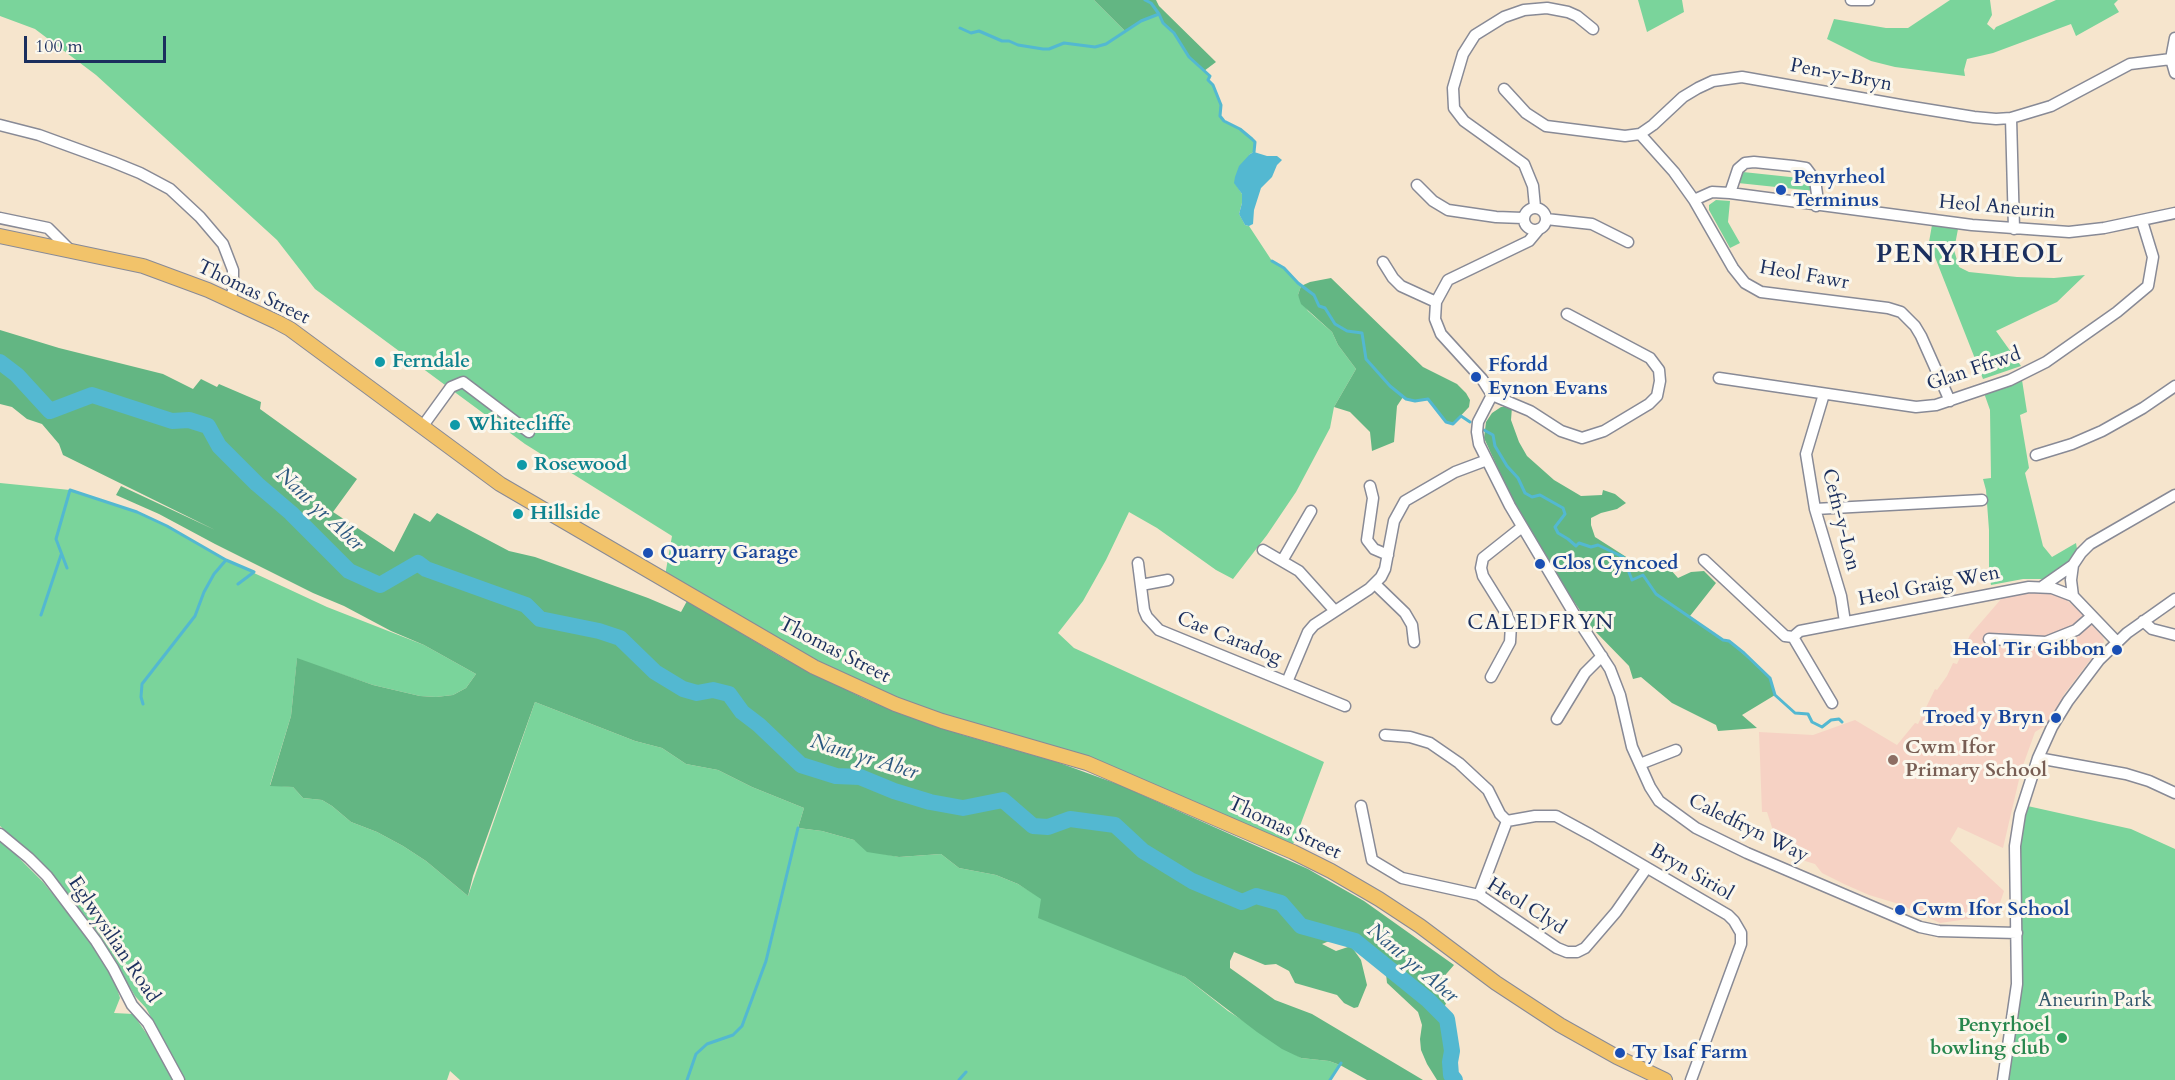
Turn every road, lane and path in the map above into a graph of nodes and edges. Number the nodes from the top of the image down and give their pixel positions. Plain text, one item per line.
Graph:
1 (1851, 0) edge
2 (1869, 0) edge
3 (1593, 29) dead end
4 (2175, 38) edge
5 (2171, 59) junction
6 (2175, 73) edge
7 (1504, 89) dead end
8 (2011, 118) junction
9 (0, 125) edge
10 (1640, 134) junction
11 (1417, 185) dead end
12 (1730, 193) junction
13 (1694, 200) junction
14 (1816, 206) junction
15 (1535, 207) junction
16 (2175, 213) edge
17 (0, 218) edge
18 (1546, 219) junction
19 (2142, 221) junction
20 (1525, 222) junction
21 (1539, 229) junction
22 (2014, 229) junction
23 (0, 236) edge
24 (1628, 242) dead end
25 (1520, 245) junction
26 (71, 251) junction
27 (1383, 262) dead end
28 (229, 300) junction
29 (1436, 302) junction
30 (1567, 314) dead end
31 (1719, 378) dead end
32 (2175, 386) edge
33 (1824, 394) junction
34 (1492, 395) junction
35 (1950, 400) junction
36 (422, 427) junction
37 (530, 432) dead end
38 (2036, 455) dead end
39 (1487, 460) junction
40 (1370, 486) dead end
41 (2175, 495) edge
42 (1982, 500) dead end
43 (1815, 508) junction
44 (1311, 511) dead end
45 (1522, 527) junction
46 (1263, 550) dead end
47 (1388, 555) junction
48 (1704, 560) dead end
49 (1282, 561) junction
50 (1138, 563) dead end
51 (2073, 565) junction
52 (1168, 580) dead end
53 (1375, 584) junction
54 (1141, 585) junction
55 (2043, 586) junction
56 (2073, 596) junction
57 (2175, 599) edge
58 (1335, 611) junction
59 (2092, 616) junction
60 (2143, 621) junction
61 (1845, 622) junction
62 (2175, 635) edge
63 (1793, 637) junction
64 (1989, 639) dead end
65 (1414, 642) dead end
66 (2117, 642) junction
67 (1602, 656) junction
68 (1497, 675) dead end
69 (1287, 682) junction
70 (1832, 703) dead end
71 (1345, 706) dead end
72 (1557, 719) dead end
73 (1385, 735) dead end
74 (1676, 750) dead end
75 (2038, 758) junction
76 (1640, 764) junction
77 (2173, 788) edge
78 (1361, 806) dead end
79 (1507, 821) junction
80 (0, 834) edge
81 (1647, 869) junction
82 (1479, 895) junction
83 (2017, 933) junction
84 (179, 1080) edge
85 (1665, 1080) edge
86 (1691, 1080) edge
87 (2003, 1080) edge

1 - 2 street
3 - 15 street
4 - 5 street
5 - 6 street
5 - 8 street, Pen-y-Bryn
7 - 10 street
8 - 10 street, Pen-y-Bryn
8 - 22 street
9 - 28 street
10 - 13 street, Heol Fawr
11 - 20 street
12 - 13 street, Heol Aneurin
12 - 14 street, Heol Aneurin
12 - 14 street
13 - 35 street, Heol Fawr
14 - 22 street, Heol Aneurin
15 - 18 street
15 - 20 street
16 - 19 street, Heol Aneurin
17 - 26 street
18 - 21 street
18 - 24 street
19 - 22 street, Heol Aneurin
19 - 35 street, Glan Ffrwd
20 - 21 street
20 - 25 street
21 - 25 street
23 - 26 main road, Thomas Street
25 - 29 street
26 - 28 main road, Thomas Street
27 - 29 street
28 - 36 main road, Thomas Street
29 - 34 street
30 - 34 street
31 - 33 street, Glan Ffrwd
32 - 38 street
33 - 35 street, Glan Ffrwd
33 - 43 street, Cefn-y-Lon
34 - 39 street, Caledfryn Way
36 - 37 street
36 - 85 main road, Thomas Street
39 - 45 street, Caledfryn Way
39 - 47 street
40 - 47 street
41 - 51 street
42 - 43 street
43 - 61 street, Cefn-y-Lon
44 - 49 street
45 - 67 street, Caledfryn Way
45 - 68 street
46 - 49 street
47 - 53 street
48 - 63 street
49 - 58 street
50 - 54 street, Cae Caradog
51 - 55 street
51 - 56 street
52 - 54 street
53 - 58 street, Cae Caradog
53 - 65 street
54 - 69 street, Cae Caradog
55 - 56 street, Heol Graig Wen
55 - 61 street, Heol Graig Wen
56 - 59 street, Heol Graig Wen
57 - 60 street
58 - 69 street, Cae Caradog
59 - 64 street
59 - 66 street, Heol Graig Wen
60 - 62 street
60 - 66 street
61 - 63 street, Heol Graig Wen
63 - 70 street
66 - 75 street
67 - 72 street
67 - 76 street, Caledfryn Way
69 - 71 street, Cae Caradog
73 - 79 street
74 - 76 street
75 - 77 street
75 - 83 street
76 - 83 street, Caledfryn Way
78 - 82 street, Heol Clyd
79 - 81 street, Bryn Siriol
79 - 82 street
80 - 84 street, Eglwysilian Road
81 - 82 street, Heol Clyd
81 - 86 street, Bryn Siriol
83 - 87 street

